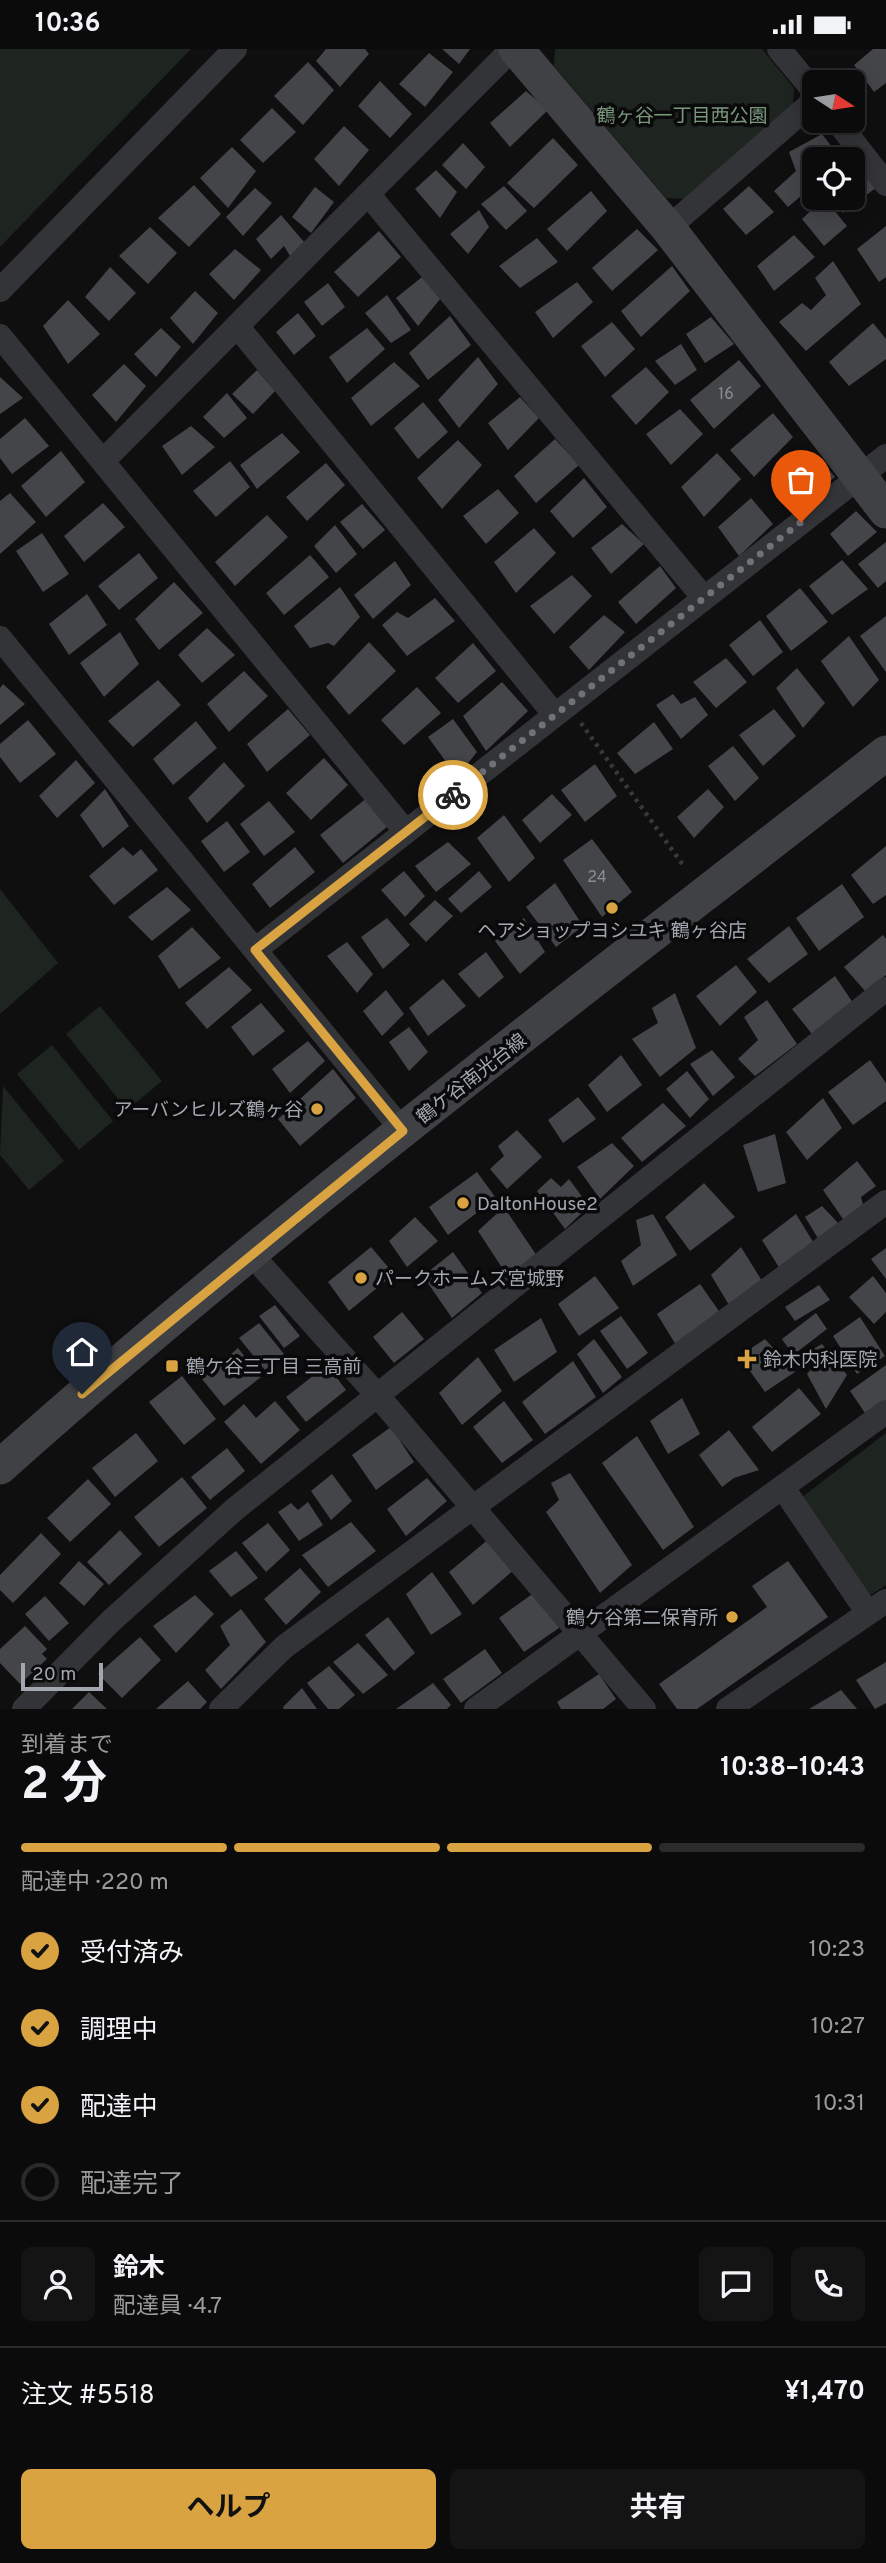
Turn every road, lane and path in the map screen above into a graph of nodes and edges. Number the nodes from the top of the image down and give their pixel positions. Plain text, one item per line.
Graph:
1 (235, 49) edge
2 (514, 49) edge
3 (779, 49) edge
4 (802, 77) edge
5 (802, 111) edge
6 (846, 133) edge
7 (886, 184) edge
8 (368, 194) junction
9 (668, 228) junction
10 (0, 291) edge
11 (237, 326) junction
12 (0, 336) edge
13 (886, 456) edge
14 (103, 461) junction
15 (859, 477) junction
16 (886, 511) edge
17 (704, 598) junction
18 (0, 638) edge
19 (561, 710) junction
20 (886, 753) edge
21 (406, 832) junction
22 (683, 865) dead end
23 (255, 950) junction
24 (886, 989) edge
25 (403, 1131) junction
26 (886, 1202) edge
27 (251, 1254) junction
28 (377, 1396) junction
29 (886, 1412) edge
30 (0, 1467) edge
31 (783, 1488) junction
32 (473, 1507) junction
33 (877, 1607) edge
34 (579, 1633) junction
35 (24, 1709) edge
36 (221, 1709) edge
37 (476, 1709) edge
38 (644, 1709) edge
39 (727, 1709) edge

1 - 10 street
2 - 8 street
2 - 9 street
3 - 4 street
5 - 9 street
6 - 7 street
8 - 11 street
8 - 17 street
9 - 15 street
11 - 14 street
11 - 19 street
12 - 14 street
13 - 15 street
14 - 21 street
15 - 16 street
15 - 17 street
17 - 19 street
18 - 23 street
19 - 21 street
19 - 22 path
20 - 25 street, 鶴ケ谷南光台線
21 - 23 street
23 - 25 street
24 - 28 street
25 - 27 street, 鶴ケ谷南光台線
26 - 32 street
27 - 28 street
27 - 30 street, 鶴ケ谷南光台線
28 - 32 street
28 - 35 street
29 - 31 street
31 - 33 street
31 - 34 street
32 - 34 street
32 - 36 street
33 - 39 street
34 - 37 street
34 - 38 street

